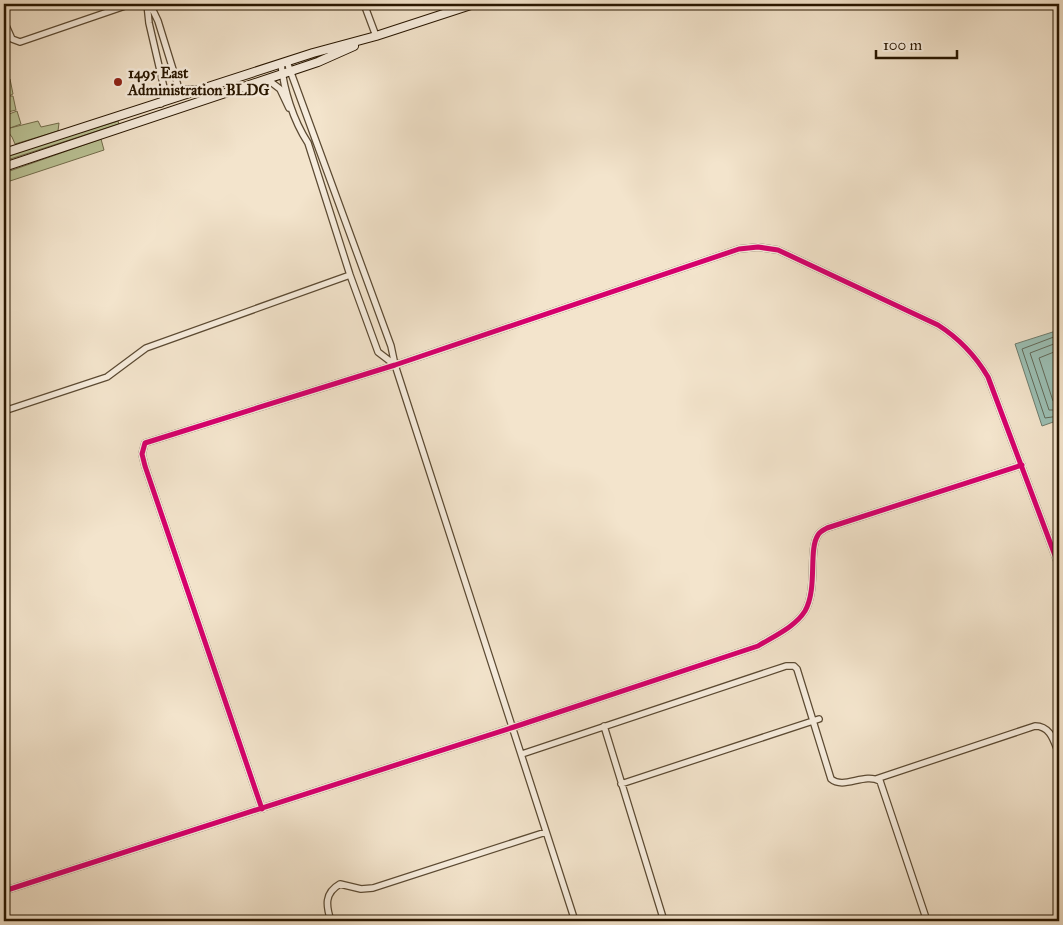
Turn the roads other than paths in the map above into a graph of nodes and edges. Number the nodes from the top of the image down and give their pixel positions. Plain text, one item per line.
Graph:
1 (131, 4) edge
2 (148, 4) edge
3 (364, 4) edge
4 (474, 4) edge
5 (4, 20) edge
6 (376, 36) junction
7 (284, 63) junction
8 (286, 72) junction
9 (266, 79) junction
10 (201, 91) junction
11 (162, 104) junction
12 (300, 130) junction
13 (4, 153) edge
14 (4, 167) edge
15 (350, 275) junction
16 (395, 365) junction
17 (4, 411) edge
18 (1022, 466) junction
19 (1059, 566) edge
20 (819, 719) dead end
21 (812, 721) junction
22 (604, 726) junction
23 (514, 727) junction
24 (522, 754) junction
25 (1059, 754) edge
26 (876, 779) junction
27 (622, 784) junction
28 (262, 809) junction
29 (546, 832) junction
30 (4, 891) edge
31 (331, 921) edge
32 (575, 921) edge
33 (664, 921) edge
34 (927, 921) edge

1 - 5 street
2 - 10 street
2 - 11 street
3 - 6 street
4 - 6 street
6 - 7 street
6 - 8 street
7 - 8 street
7 - 10 street
8 - 9 street
8 - 12 street
8 - 16 street
9 - 12 street
9 - 14 street
10 - 11 street
11 - 13 street
12 - 15 street
15 - 16 street
15 - 17 street
16 - 18 street
16 - 23 street
16 - 28 street
18 - 19 street
18 - 23 street
20 - 21 street
21 - 22 street
21 - 26 street
21 - 27 street
22 - 24 street
22 - 27 street
23 - 24 street
23 - 28 street
24 - 29 street
25 - 26 street
26 - 34 street
27 - 33 street
28 - 30 street
29 - 31 street
29 - 32 street

